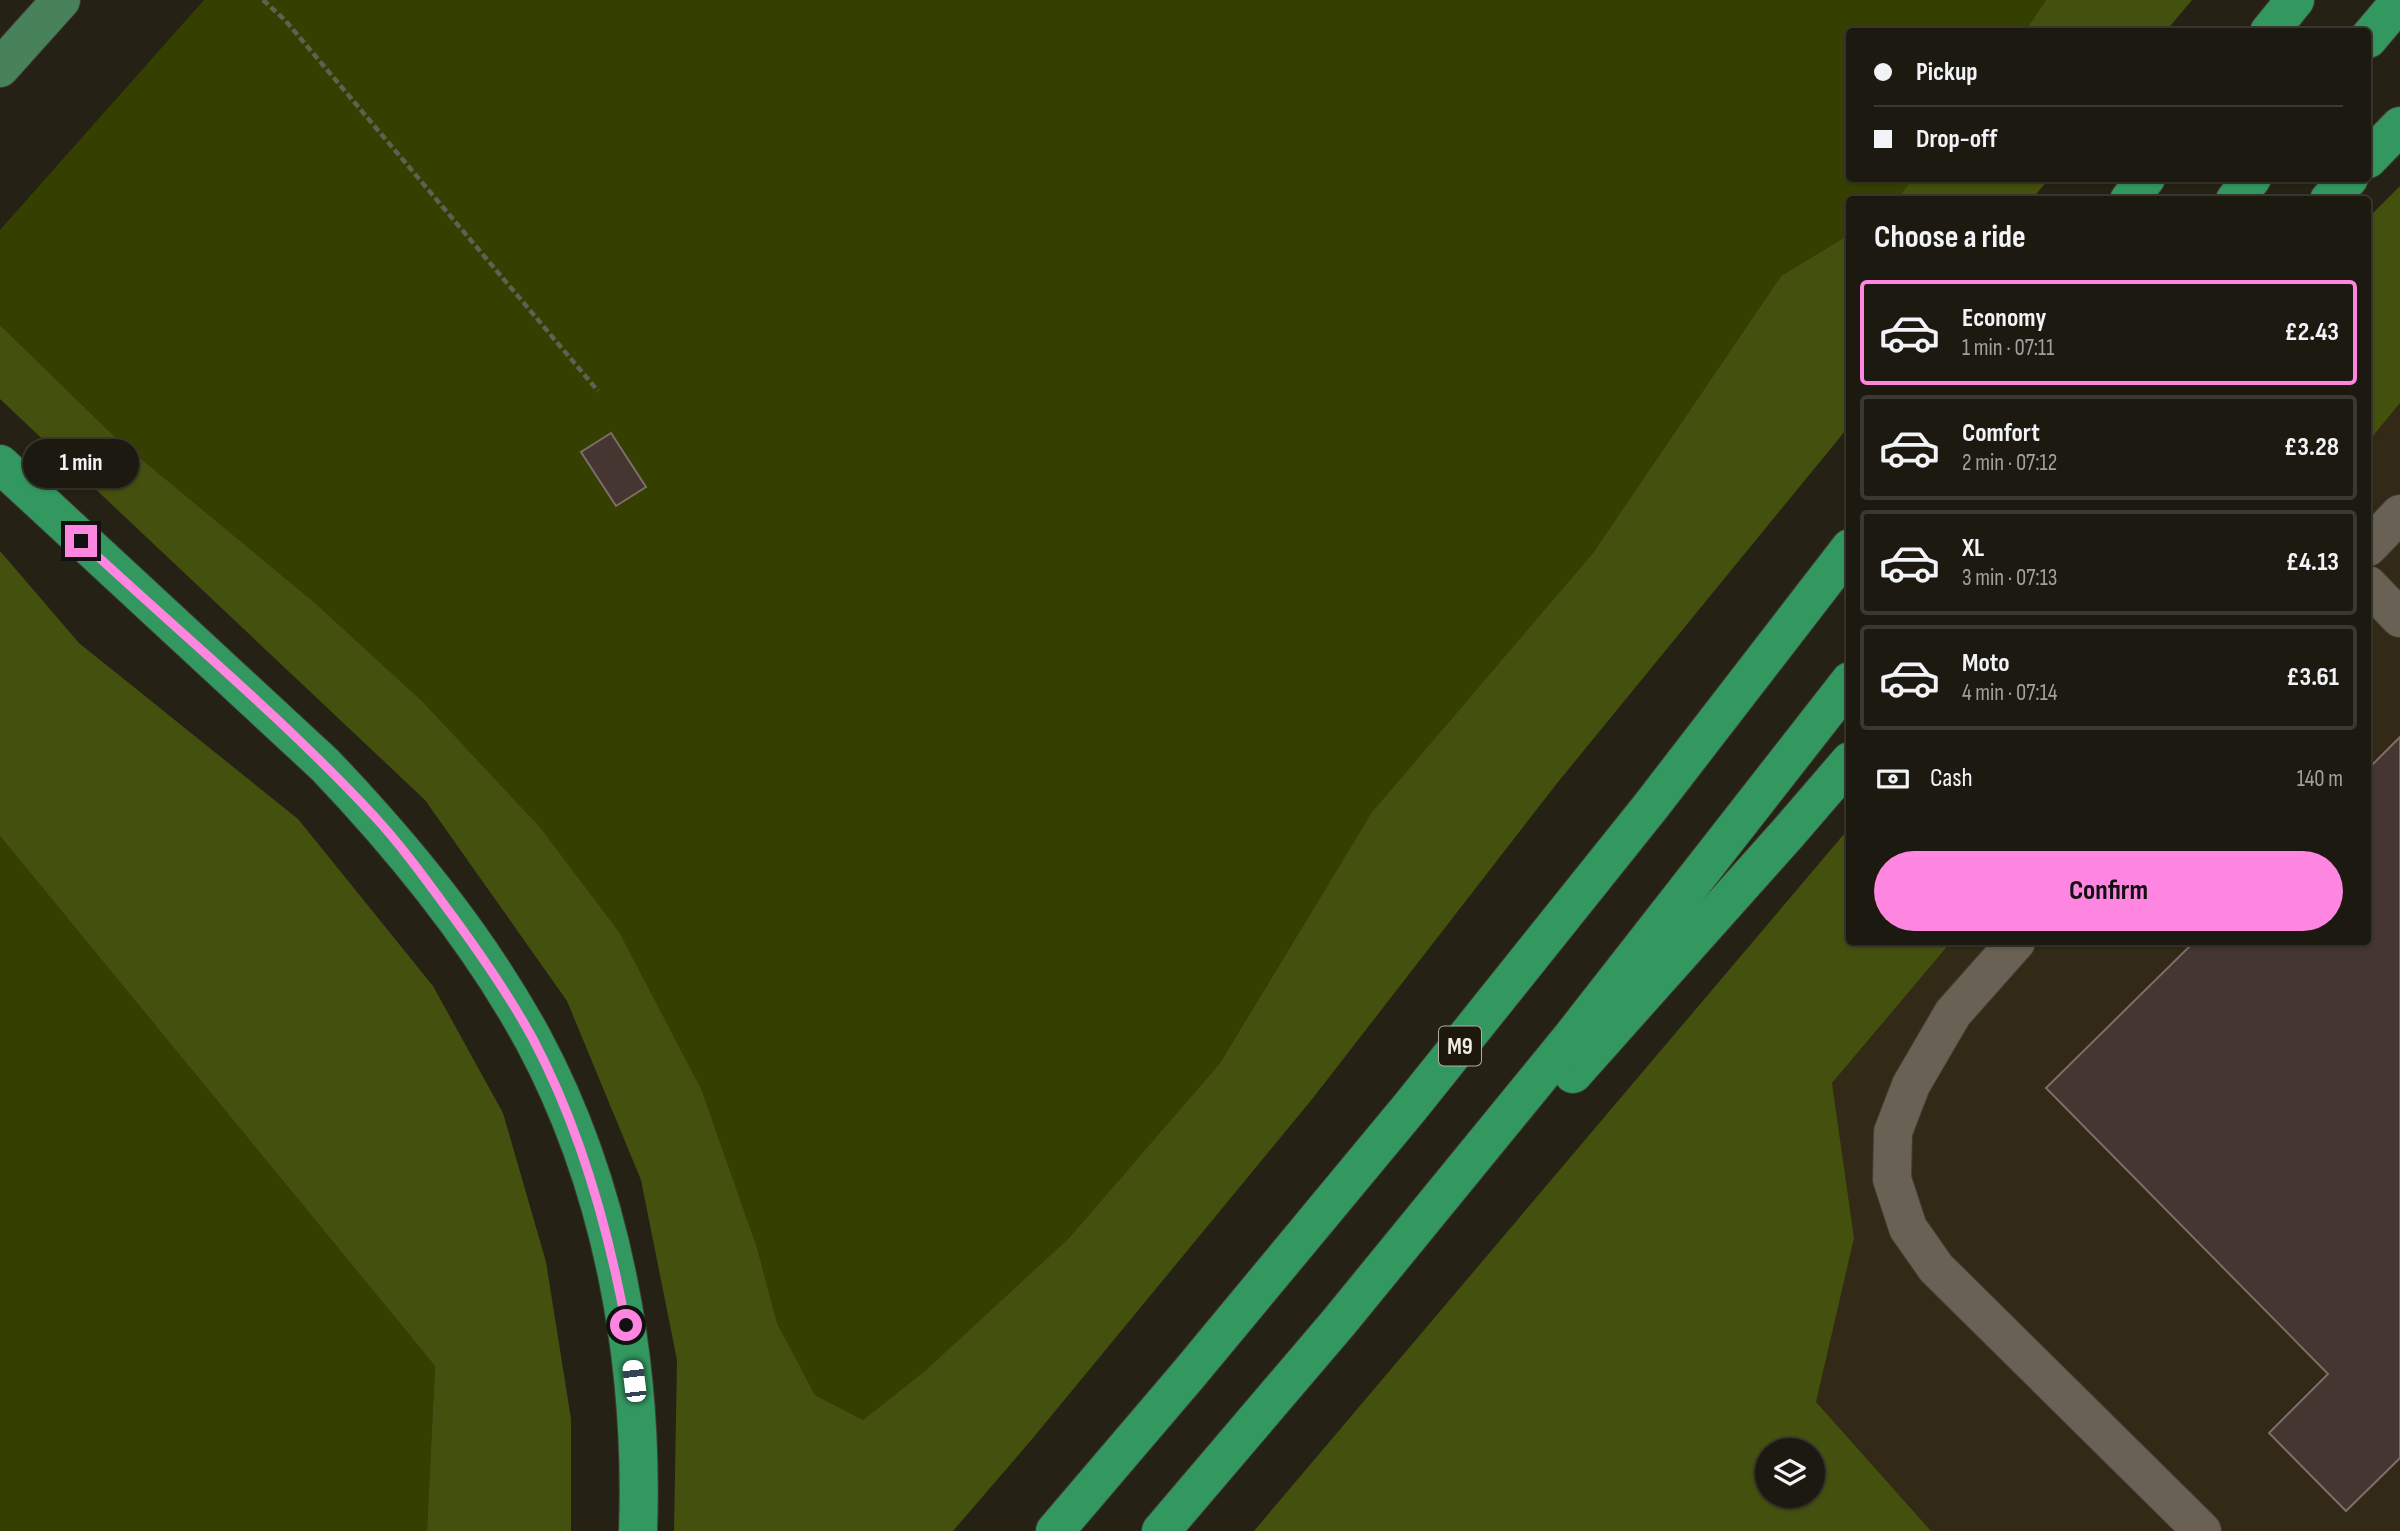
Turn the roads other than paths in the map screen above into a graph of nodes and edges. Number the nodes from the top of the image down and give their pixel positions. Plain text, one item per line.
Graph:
1 (61, 0) edge
2 (2295, 0) edge
3 (2400, 1) edge
4 (2272, 28) edge
5 (2371, 35) edge
6 (0, 68) edge
7 (2400, 126) edge
8 (2371, 156) edge
9 (2143, 182) edge
10 (2249, 182) edge
11 (2345, 182) edge
12 (2132, 196) edge
13 (2238, 196) edge
14 (2333, 196) edge
15 (0, 464) edge
16 (2400, 514) edge
17 (2371, 544) edge
18 (1846, 553) edge
19 (2371, 588) edge
20 (2400, 618) edge
21 (1846, 686) edge
22 (1846, 766) edge
23 (2013, 945) edge
24 (638, 1531) edge
25 (1055, 1531) edge
26 (1163, 1531) edge
27 (2202, 1531) edge

1 - 6 main road
2 - 4 highway
3 - 5 highway
7 - 8 highway
9 - 12 highway
10 - 13 highway
11 - 14 highway
15 - 24 highway
16 - 17 lane
18 - 25 highway, M9
19 - 20 lane
21 - 26 highway
22 - 26 highway
23 - 27 lane

